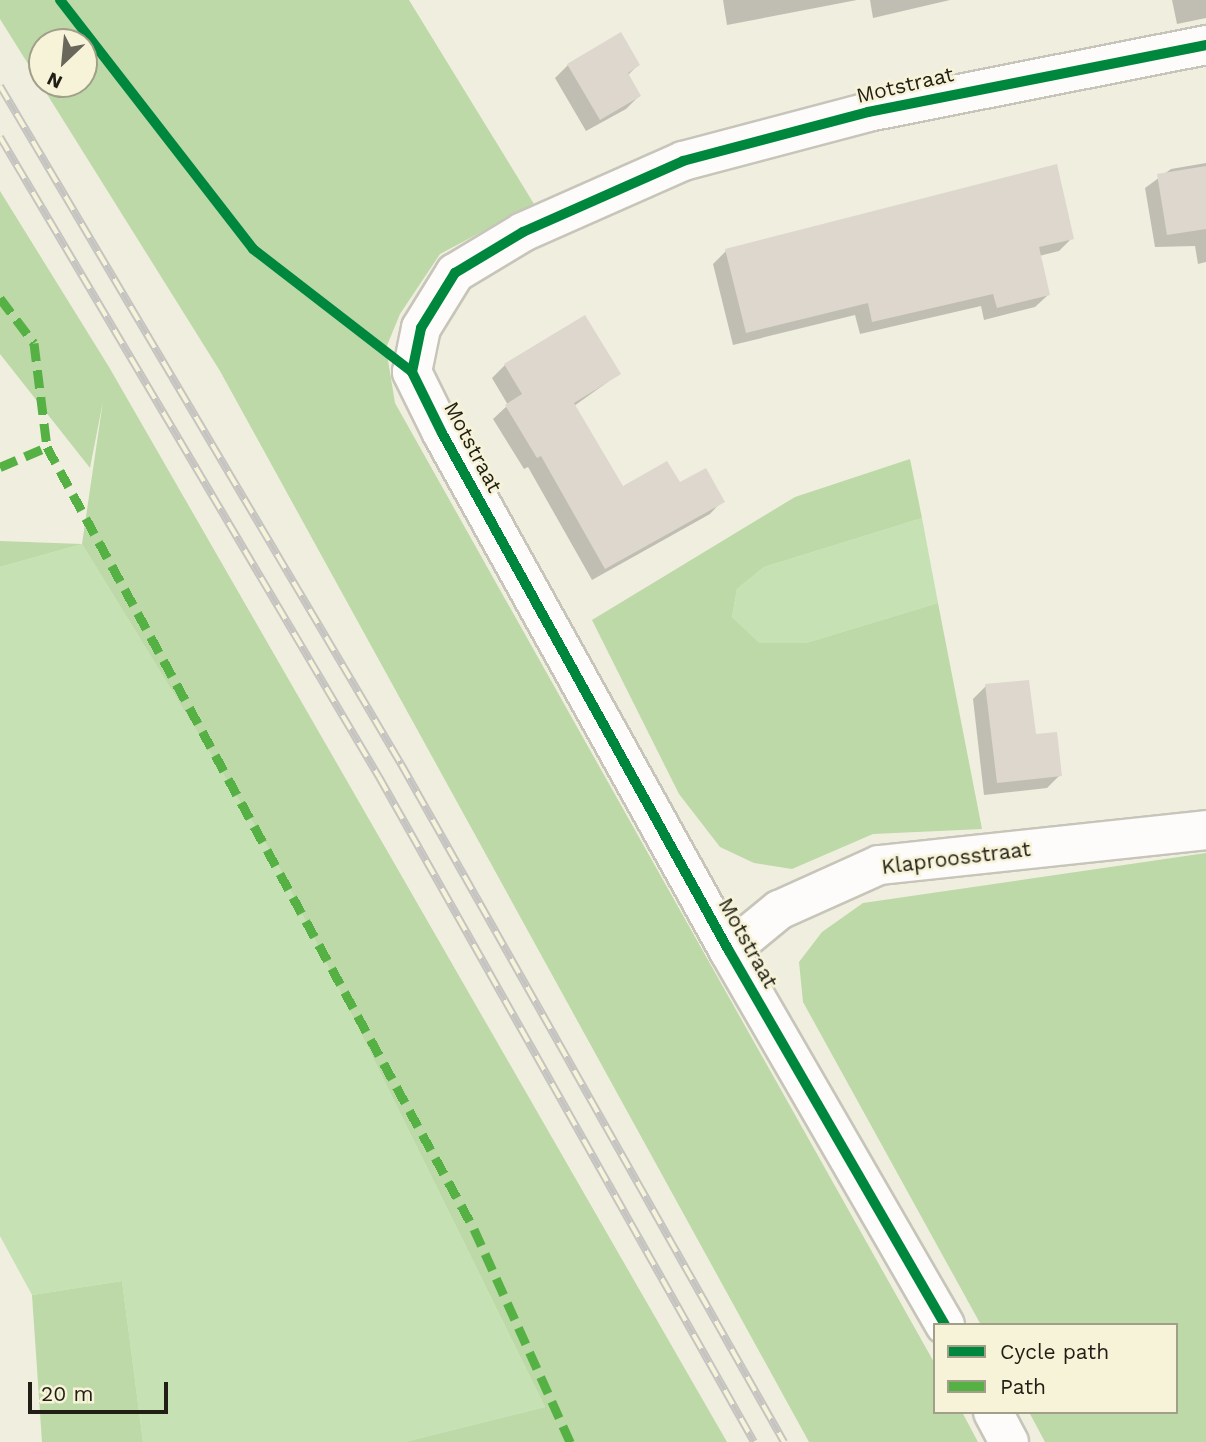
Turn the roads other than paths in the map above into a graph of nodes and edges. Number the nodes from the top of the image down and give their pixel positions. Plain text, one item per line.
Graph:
1 (1206, 45) edge
2 (1206, 830) edge
3 (729, 951) junction
4 (943, 1323) edge
5 (993, 1414) edge
6 (1009, 1442) edge

1 - 3 street, Motstraat
2 - 3 street, Klaproosstraat
3 - 4 street, Motstraat
5 - 6 street

